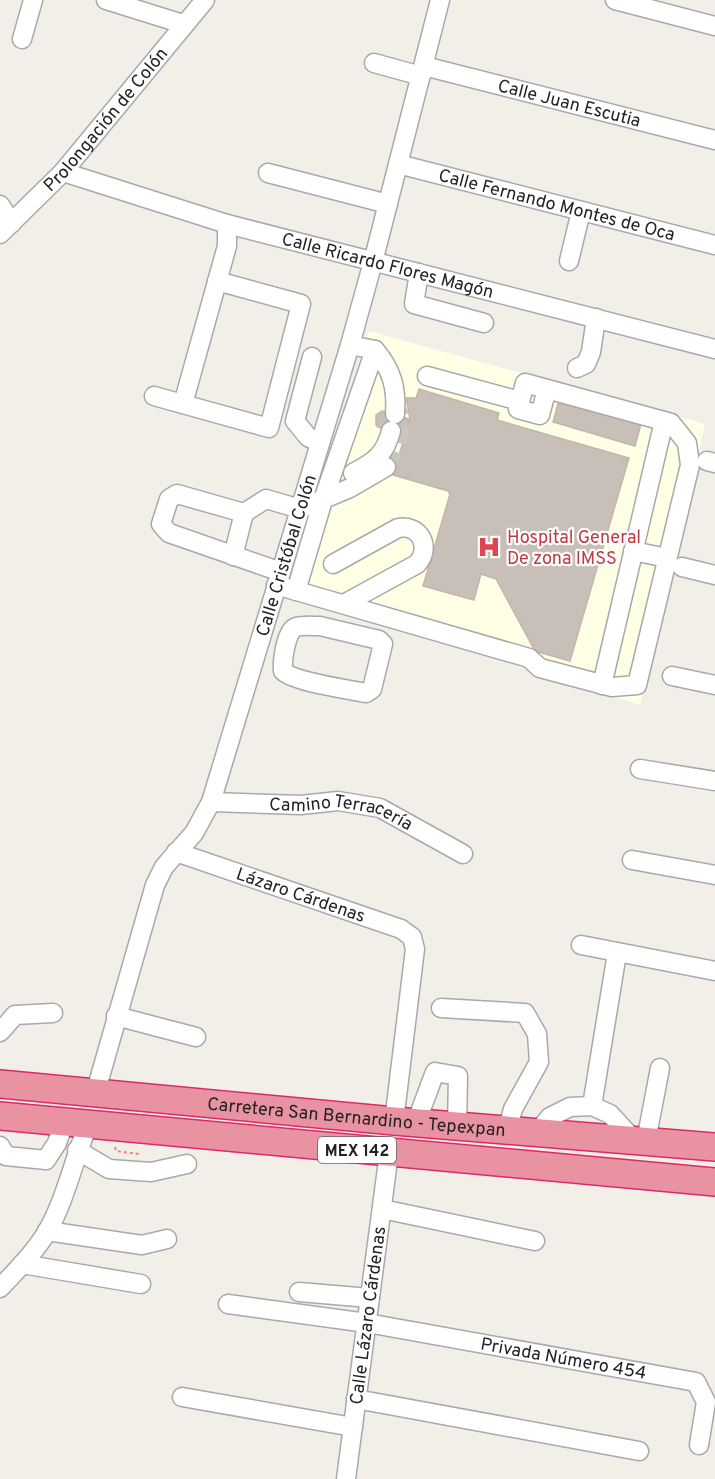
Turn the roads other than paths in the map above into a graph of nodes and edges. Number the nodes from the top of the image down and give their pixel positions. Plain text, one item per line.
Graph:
1 (33, 0) edge
2 (106, 0) edge
3 (205, 0) edge
4 (440, 0) edge
5 (617, 0) edge
6 (183, 24) junction
7 (715, 26) edge
8 (22, 39) dead end
9 (374, 63) dead end
10 (422, 71) junction
11 (715, 140) edge
12 (398, 164) junction
13 (63, 172) junction
14 (268, 173) dead end
15 (388, 204) junction
16 (0, 206) edge
17 (581, 211) junction
18 (227, 224) junction
19 (6, 228) edge
20 (715, 245) edge
21 (569, 261) dead end
22 (373, 262) junction
23 (419, 273) junction
24 (217, 280) junction
25 (596, 318) junction
26 (484, 323) dead end
27 (350, 345) junction
28 (715, 349) edge
29 (312, 357) dead end
30 (372, 357) junction
31 (577, 368) dead end
32 (428, 376) dead end
33 (154, 396) dead end
34 (183, 404) junction
35 (664, 421) junction
36 (320, 443) junction
37 (386, 467) tunnel mouth
38 (336, 488) junction
39 (302, 502) junction
40 (244, 513) junction
41 (633, 551) junction
42 (233, 556) junction
43 (674, 563) junction
44 (333, 564) dead end
45 (715, 575) edge
46 (279, 579) junction
47 (296, 591) junction
48 (344, 604) junction
49 (262, 631) junction
50 (288, 639) junction
51 (672, 676) dead end
52 (602, 685) junction
53 (715, 685) edge
54 (640, 769) dead end
55 (715, 781) edge
56 (211, 802) junction
57 (176, 852) junction
58 (463, 854) dead end
59 (632, 860) dead end
60 (715, 875) edge
61 (581, 945) dead end
62 (617, 953) junction
63 (715, 971) edge
64 (441, 1008) dead end
65 (53, 1013) dead end
66 (116, 1016) junction
67 (0, 1032) edge
68 (196, 1037) dead end
69 (660, 1068) dead end
70 (0, 1084) edge
71 (95, 1094) junction
72 (592, 1106) junction
73 (0, 1116) edge
74 (405, 1122) junction
75 (88, 1125) junction
76 (457, 1127) junction
77 (507, 1131) junction
78 (536, 1134) junction
79 (640, 1140) junction
80 (0, 1146) edge
81 (715, 1147) edge
82 (78, 1150) junction
83 (389, 1153) junction
84 (187, 1164) dead end
85 (715, 1182) edge
86 (382, 1209) junction
87 (47, 1231) junction
88 (167, 1239) dead end
89 (535, 1241) dead end
90 (22, 1264) junction
91 (141, 1284) dead end
92 (0, 1288) edge
93 (299, 1292) dead end
94 (370, 1298) junction
95 (228, 1304) dead end
96 (367, 1323) junction
97 (182, 1397) dead end
98 (356, 1399) junction
99 (353, 1427) junction
100 (699, 1445) dead end
101 (639, 1451) dead end
102 (346, 1479) edge

1 - 8 street
2 - 6 street
3 - 6 street, Prolongación de Colón
4 - 10 street, Calle Cristóbal Colón
5 - 7 street
6 - 13 street, Prolongación de Colón
9 - 10 street, Calle Juan Escutia
10 - 11 street, Calle Juan Escutia
10 - 12 street, Calle Cristóbal Colón
12 - 15 street, Calle Cristóbal Colón
12 - 17 street, Calle Fernando Montes de Oca
13 - 18 street, Calle Ricardo Flores Magón
13 - 19 street, Prolongación de Colón
14 - 15 street
15 - 22 street, Calle Cristóbal Colón
16 - 19 street
17 - 20 street, Calle Fernando Montes de Oca
17 - 21 street
18 - 22 street, Calle Ricardo Flores Magón
18 - 24 street
22 - 23 street, Calle Ricardo Flores Magón
22 - 27 street, Calle Cristóbal Colón
23 - 25 street, Calle Ricardo Flores Magón
23 - 26 street
24 - 34 street
24 - 34 street
25 - 28 street, Calle Ricardo Flores Magón
25 - 31 street
27 - 30 street
27 - 36 street, Calle Cristóbal Colón
29 - 36 street
30 - 38 street
30 - 38 street
32 - 35 street
33 - 34 street
35 - 41 street
35 - 43 street
36 - 39 street, Calle Cristóbal Colón
37 - 38 street
38 - 39 street
38 - 47 street
39 - 40 street
39 - 46 street, Calle Cristóbal Colón
40 - 42 street
40 - 42 street
41 - 43 street
41 - 52 street
42 - 46 street
43 - 45 street
43 - 52 street
44 - 48 street
46 - 47 street
46 - 49 street, Calle Cristóbal Colón
47 - 48 street
48 - 52 street
49 - 50 street
49 - 56 street, Calle Cristóbal Colón
50 - 50 street
51 - 53 street
54 - 55 street
56 - 57 street, Calle Cristóbal Colón
56 - 58 street, Camino Terracería
57 - 66 street, Calle Cristóbal Colón
57 - 74 street, Lázaro Cárdenas
59 - 60 street
61 - 62 street
62 - 63 street
62 - 72 street
64 - 77 street
65 - 67 street
66 - 68 street
66 - 71 street, Calle Cristóbal Colón
69 - 79 street
70 - 71 highway, Carretera San Bernardino - Tepexpan / MEX 142
71 - 74 highway, Carretera San Bernardino - Tepexpan / MEX 142
72 - 78 street
72 - 79 street
73 - 75 highway, Carretera San Bernardino - Tepexpan / MEX 142
74 - 76 highway, Carretera San Bernardino - Tepexpan / MEX 142
74 - 76 street
75 - 80 street
75 - 82 street
75 - 83 highway, Carretera San Bernardino - Tepexpan / MEX 142
76 - 77 highway, Carretera San Bernardino - Tepexpan / MEX 142
77 - 78 highway, Carretera San Bernardino - Tepexpan / MEX 142
78 - 79 highway, Carretera San Bernardino - Tepexpan / MEX 142
79 - 81 highway, Carretera San Bernardino - Tepexpan / MEX 142
82 - 84 street
82 - 87 street
83 - 85 highway, Carretera San Bernardino - Tepexpan / MEX 142
83 - 86 street, Calle Lázaro Cárdenas
86 - 89 street
86 - 94 street, Calle Lázaro Cárdenas
87 - 88 street
87 - 90 street
90 - 91 street
90 - 92 street
93 - 94 street
94 - 96 street, Calle Lázaro Cárdenas
95 - 96 street
96 - 98 street, Calle Lázaro Cárdenas
96 - 100 street, Privada Número 454
97 - 99 street
98 - 99 street, Calle Lázaro Cárdenas
98 - 101 street
99 - 102 street, Calle Lázaro Cárdenas

